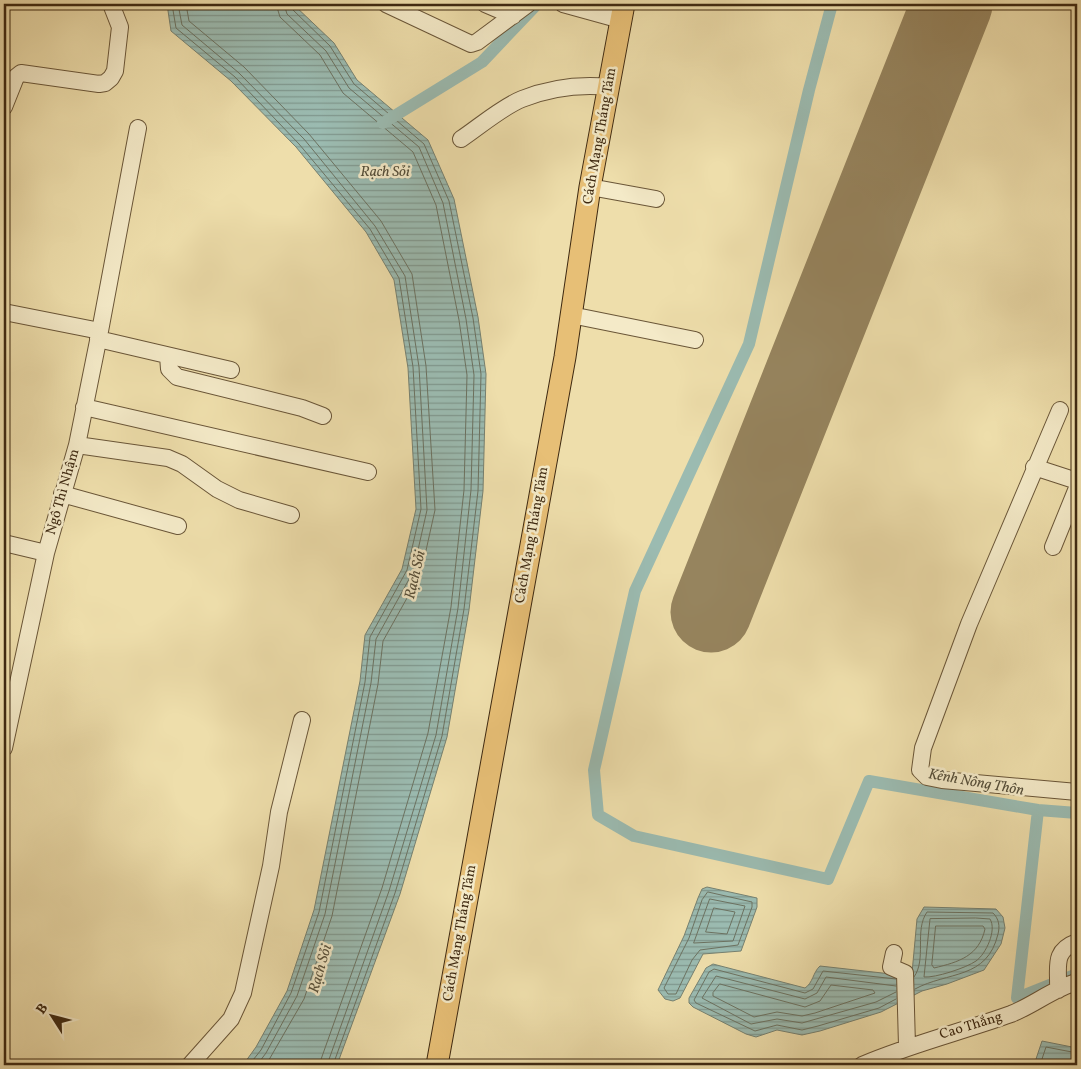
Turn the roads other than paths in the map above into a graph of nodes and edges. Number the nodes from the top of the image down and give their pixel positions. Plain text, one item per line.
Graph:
1 (111, 4) edge
2 (386, 4) edge
3 (485, 4) edge
4 (528, 4) edge
5 (563, 4) edge
6 (623, 12) edge
7 (513, 16) junction
8 (609, 87) junction
9 (4, 107) edge
10 (138, 128) dead end
11 (461, 139) dead end
12 (590, 187) junction
13 (656, 199) dead end
14 (4, 312) edge
15 (571, 315) junction
16 (99, 335) junction
17 (695, 340) dead end
18 (168, 356) junction
19 (231, 370) dead end
20 (84, 407) junction
21 (1060, 410) dead end
22 (323, 416) dead end
23 (77, 445) junction
24 (1034, 467) junction
25 (368, 472) dead end
26 (1077, 481) edge
27 (1077, 488) edge
28 (62, 494) junction
29 (291, 515) dead end
30 (178, 526) dead end
31 (4, 543) edge
32 (1053, 547) dead end
33 (46, 553) junction
34 (302, 720) dead end
35 (4, 748) edge
36 (1077, 792) edge
37 (1077, 942) edge
38 (894, 953) dead end
39 (1077, 982) edge
40 (1058, 986) junction
41 (906, 1043) junction
42 (190, 1065) edge
43 (437, 1065) edge
44 (862, 1065) edge

1 - 9 street
2 - 7 street
3 - 7 street
4 - 7 street
5 - 6 street
6 - 8 main road, Cách Mạng Tháng Tám
8 - 11 street
8 - 12 main road, Cách Mạng Tháng Tám
10 - 16 street, Ngô Thì Nhậm
12 - 13 street
12 - 15 main road, Cách Mạng Tháng Tám
14 - 16 street
15 - 17 street
15 - 43 main road, Cách Mạng Tháng Tám
16 - 18 street
16 - 20 street, Ngô Thì Nhậm
18 - 19 street
18 - 22 street
20 - 23 street, Ngô Thì Nhậm
20 - 25 street
21 - 24 street
23 - 28 street, Ngô Thì Nhậm
23 - 29 street
24 - 26 street
24 - 36 street
27 - 32 street
28 - 30 street
28 - 33 street, Ngô Thì Nhậm
31 - 33 street
33 - 35 street, Ngô Thì Nhậm
34 - 42 street
37 - 40 street
38 - 41 street
39 - 40 street, Cao Thắng
40 - 41 street, Cao Thắng
41 - 44 street, Cao Thắng

